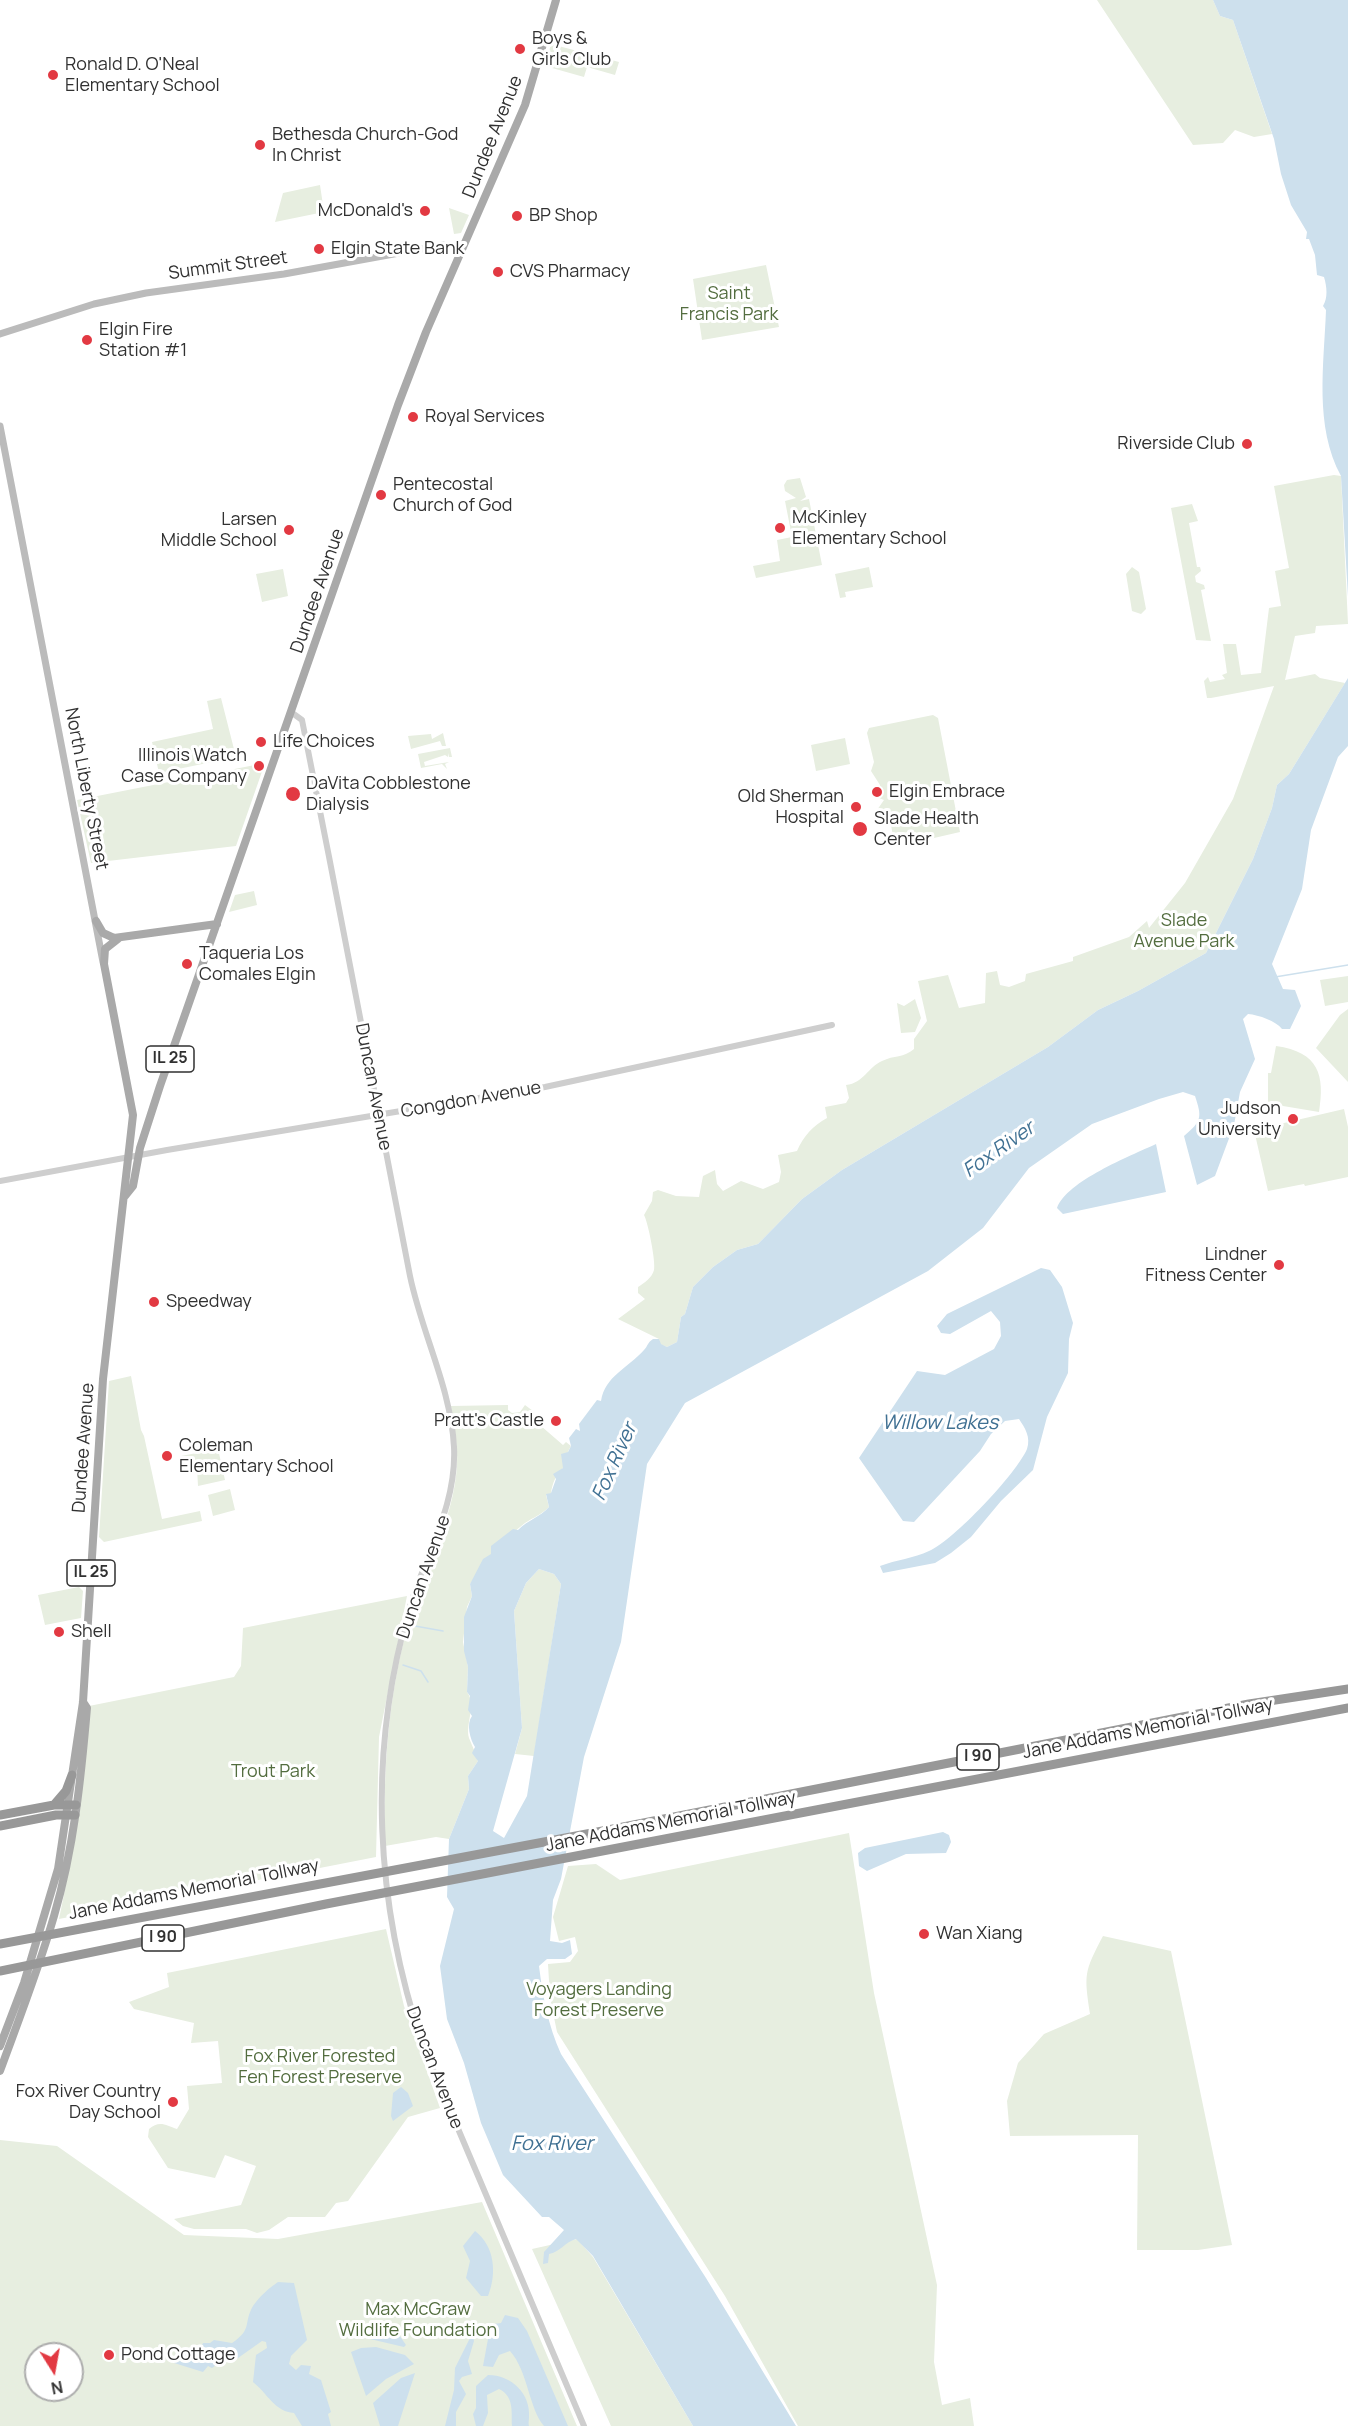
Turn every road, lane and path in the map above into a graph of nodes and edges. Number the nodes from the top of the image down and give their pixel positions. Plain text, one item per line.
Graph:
1 (556, 0) edge
2 (462, 250) junction
3 (0, 334) edge
4 (0, 426) edge
5 (291, 712) junction
6 (96, 921) junction
7 (217, 924) junction
8 (199, 928) junction
9 (119, 938) junction
10 (210, 943) junction
11 (104, 964) junction
12 (832, 1026) dead end
13 (133, 1115) junction
14 (379, 1115) junction
15 (138, 1155) junction
16 (127, 1157) junction
17 (0, 1181) edge
18 (127, 1193) junction
19 (1348, 1682) edge
20 (1348, 1689) edge
21 (83, 1702) junction
22 (1249, 1704) junction
23 (1348, 1708) edge
24 (1319, 1713) junction
25 (1348, 1714) edge
26 (72, 1775) junction
27 (54, 1805) junction
28 (71, 1810) junction
29 (0, 1815) edge
30 (0, 1826) edge
31 (51, 1913) junction
32 (0, 1944) edge
33 (0, 1971) edge
34 (0, 2046) edge
35 (0, 2071) edge
36 (584, 2426) edge

1 - 2 main road, Dundee Avenue
2 - 3 main road, Summit Street
2 - 5 main road, Dundee Avenue
4 - 6 main road, North Liberty Street / IL 25
5 - 7 main road, Dundee Avenue
5 - 14 street, Duncan Avenue
6 - 9 main road
6 - 11 main road, North Liberty Street / IL 25
7 - 8 main road
7 - 10 main road, Dundee Avenue / IL 25
8 - 9 main road
8 - 10 main road
9 - 11 main road
10 - 15 main road, Dundee Avenue / IL 25
11 - 13 main road, North Liberty Street / IL 25
12 - 14 street, Congdon Avenue
13 - 15 main road
13 - 16 main road, North Liberty Street / IL 25
14 - 15 street, Congdon Avenue
14 - 36 street, Duncan Avenue
15 - 16 street, Congdon Avenue
15 - 18 main road, Dundee Avenue / IL 25
16 - 17 street, Congdon Avenue
16 - 18 main road, Dundee Avenue / IL 25
18 - 21 main road, Dundee Avenue / IL 25
19 - 22 highway
20 - 22 highway, Jane Addams Memorial Tollway / I 90
21 - 26 main road, Dundee Avenue / IL 25
21 - 28 main road, Dundee Avenue / IL 25
22 - 32 highway, Jane Addams Memorial Tollway / I 90
23 - 24 highway, Jane Addams Memorial Tollway / I 90
24 - 25 highway
24 - 33 highway, Jane Addams Memorial Tollway / I 90
26 - 27 highway
26 - 28 main road, Dundee Avenue / IL 25
27 - 28 highway
27 - 29 highway
28 - 30 highway
28 - 31 main road, Dundee Avenue / IL 25
31 - 34 main road, Dundee Avenue / IL 25
31 - 35 main road, Dundee Avenue / IL 25

